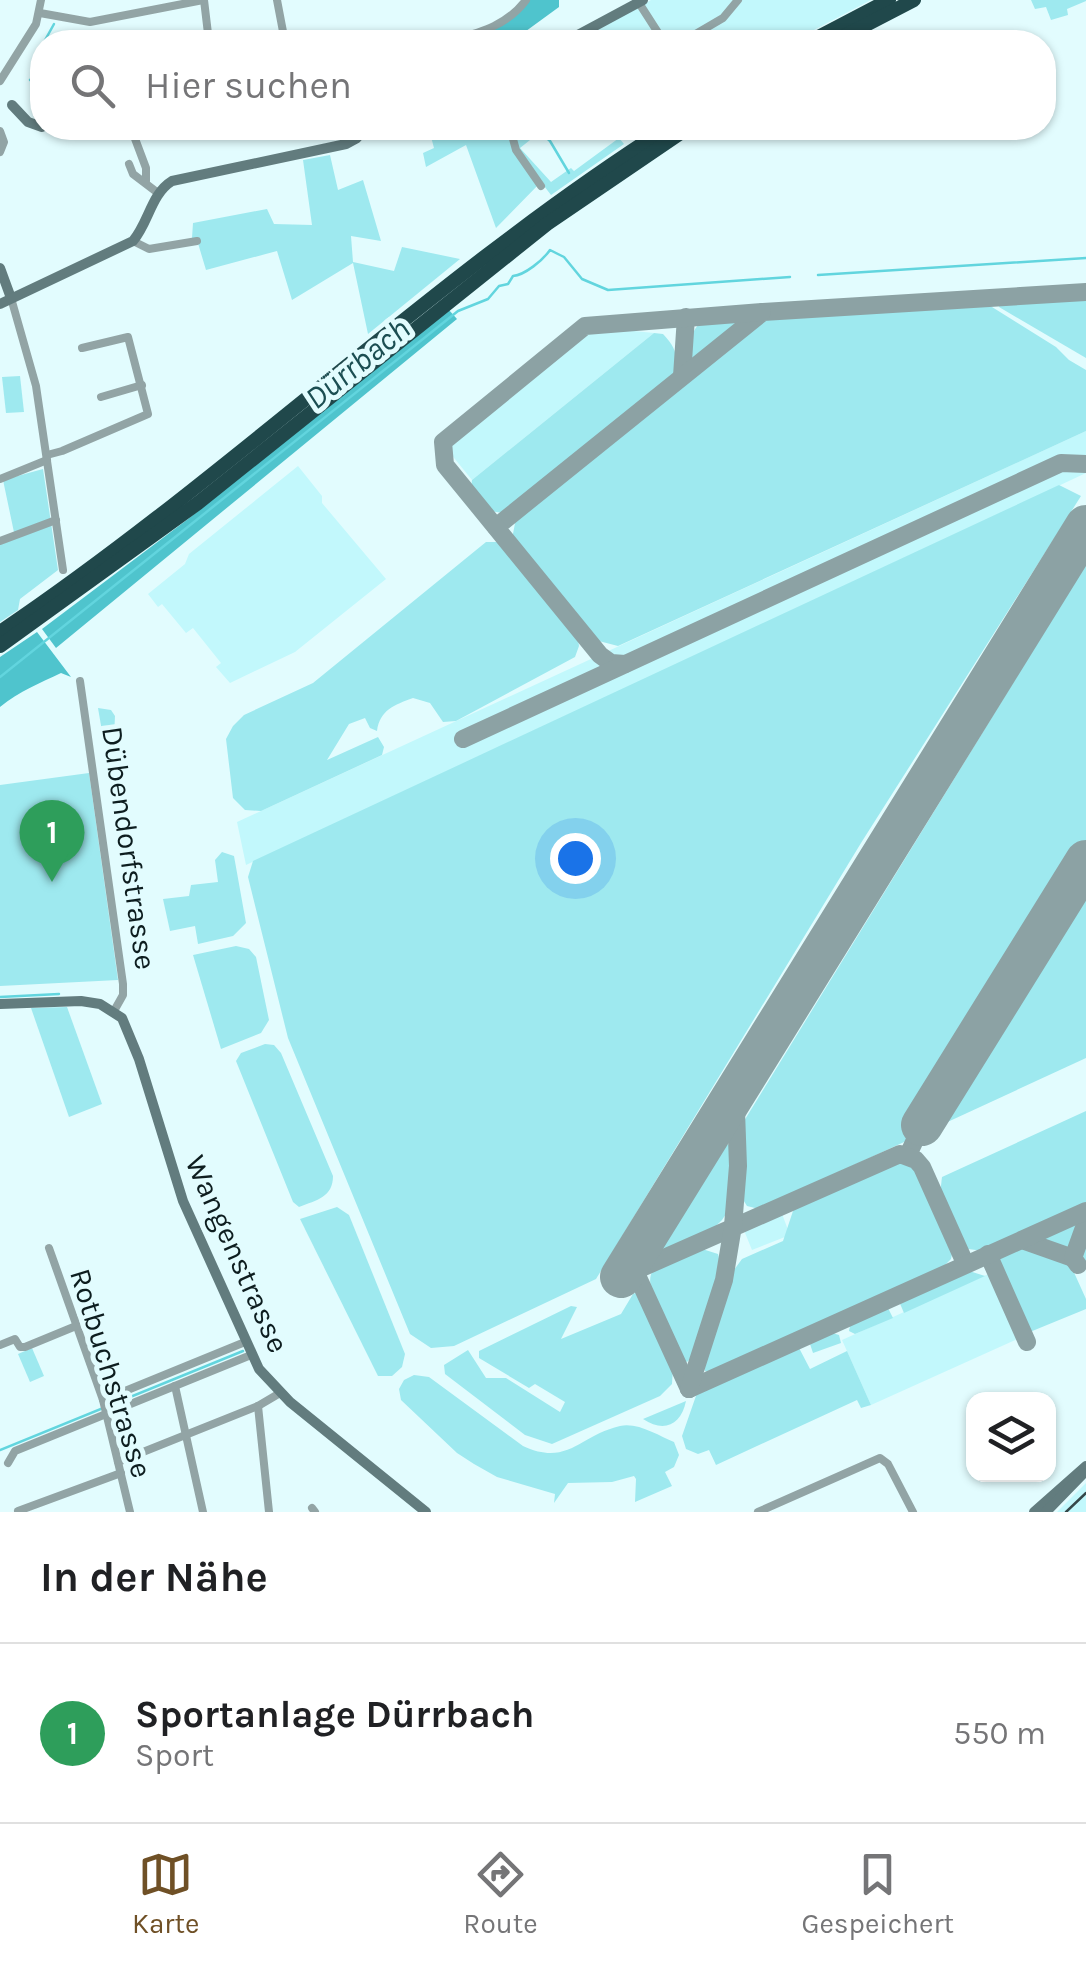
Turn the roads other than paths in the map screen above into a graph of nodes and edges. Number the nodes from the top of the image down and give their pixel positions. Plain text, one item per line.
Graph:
1 (41, 0) edge
2 (204, 0) edge
3 (277, 0) edge
4 (526, 0) edge
5 (738, 0) edge
6 (889, 0) edge
7 (914, 0) edge
8 (641, 1) edge
9 (40, 13) junction
10 (208, 30) edge
11 (283, 30) edge
12 (486, 30) edge
13 (587, 30) edge
14 (657, 30) edge
15 (702, 30) edge
16 (832, 30) edge
17 (856, 30) edge
18 (0, 81) edge
19 (6, 103) edge
20 (30, 123) edge
21 (0, 133) edge
22 (136, 140) edge
23 (353, 140) edge
24 (513, 140) edge
25 (650, 140) edge
26 (671, 140) edge
27 (0, 152) edge
28 (130, 164) dead end
29 (146, 181) junction
30 (541, 186) dead end
31 (158, 193) junction
32 (133, 241) junction
33 (197, 241) dead end
34 (0, 268) edge
35 (11, 298) junction
36 (0, 304) edge
37 (82, 348) dead end
38 (142, 385) junction
39 (102, 397) dead end
40 (47, 458) junction
41 (0, 479) edge
42 (56, 520) junction
43 (0, 541) edge
44 (64, 570) dead end
45 (0, 632) edge
46 (0, 646) edge
47 (80, 685) dead end
48 (0, 1004) edge
49 (114, 1011) junction
50 (48, 1248) dead end
51 (76, 1326) junction
52 (245, 1342) junction
53 (0, 1346) edge
54 (251, 1355) junction
55 (175, 1386) junction
56 (280, 1394) junction
57 (258, 1406) junction
58 (105, 1407) junction
59 (186, 1436) junction
60 (118, 1462) junction
61 (8, 1464) dead end
62 (1086, 1469) edge
63 (121, 1474) junction
64 (770, 1510) edge
65 (18, 1511) edge
66 (130, 1512) edge
67 (203, 1512) edge
68 (269, 1512) edge
69 (426, 1512) edge
70 (758, 1512) edge
71 (913, 1512) edge
72 (1034, 1512) edge
73 (1046, 1512) edge

1 - 9 street
2 - 9 street
2 - 10 street
3 - 11 street
4 - 12 street
5 - 15 street
6 - 16 highway
7 - 17 highway
8 - 13 main road
8 - 14 street
9 - 18 street
19 - 20 main road
21 - 27 street
22 - 29 street
23 - 31 main road
24 - 30 street
25 - 45 highway
26 - 46 highway
28 - 29 street
29 - 31 street
31 - 32 main road
32 - 33 street
32 - 35 main road
34 - 35 main road
35 - 36 main road
35 - 40 street
37 - 38 street
38 - 39 street
38 - 40 street
40 - 41 street
40 - 42 street
42 - 43 street
42 - 44 street
47 - 49 street, Dübendorfstrasse
48 - 49 main road
49 - 52 main road, Wangenstrasse
50 - 51 street, Rotbuchstrasse
51 - 53 street
51 - 58 street, Rotbuchstrasse
52 - 54 main road, Wangenstrasse
52 - 58 street
54 - 55 street
54 - 56 main road, Wangenstrasse
55 - 58 street
55 - 59 street
56 - 57 street
56 - 69 main road, Wangenstrasse
57 - 59 street
57 - 68 street
58 - 60 street, Rotbuchstrasse
58 - 61 street
59 - 60 street
59 - 67 street
60 - 63 street, Rotbuchstrasse
62 - 72 main road
62 - 73 main road
63 - 65 street
63 - 66 street, Rotbuchstrasse
64 - 70 street
64 - 71 street

